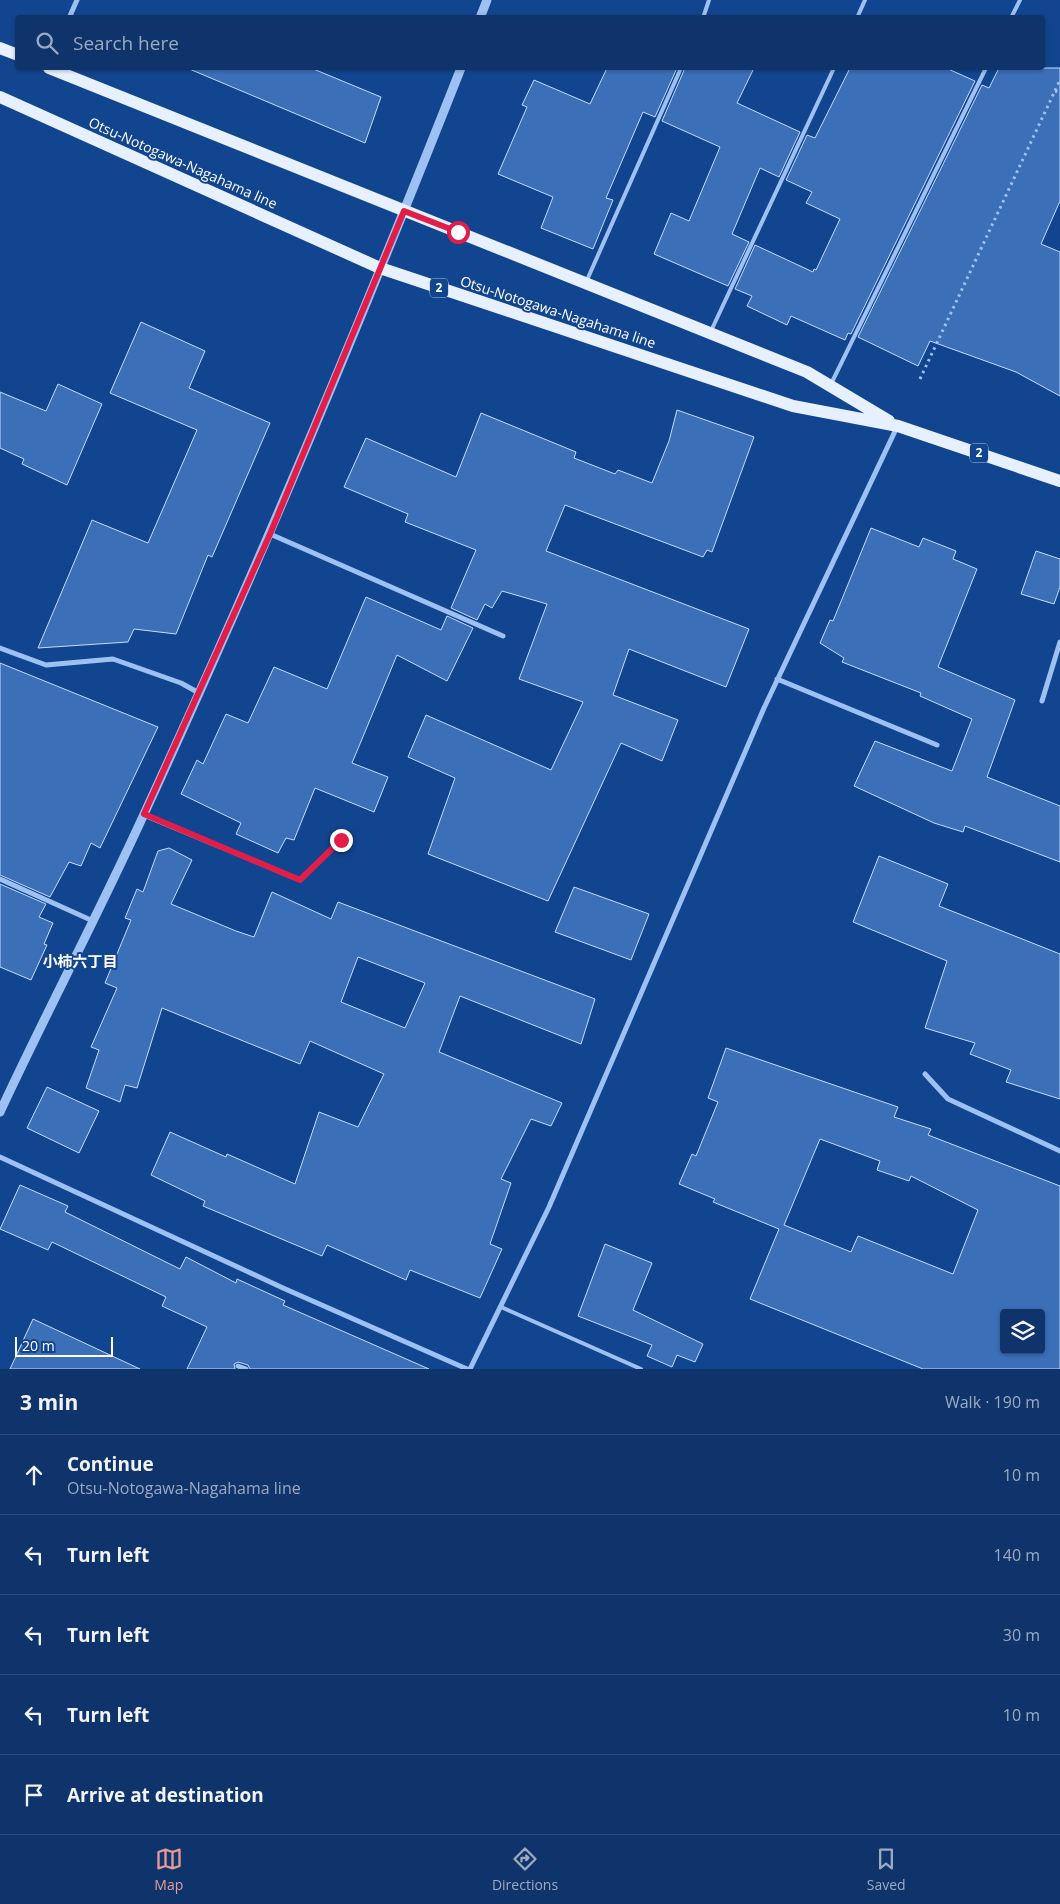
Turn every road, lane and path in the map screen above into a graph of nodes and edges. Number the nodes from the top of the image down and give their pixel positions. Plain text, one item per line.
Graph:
1 (77, 0) edge
2 (487, 0) edge
3 (709, 0) edge
4 (866, 0) edge
5 (1020, 0) edge
6 (71, 15) edge
7 (481, 15) edge
8 (704, 15) edge
9 (858, 15) edge
10 (1012, 15) edge
11 (0, 48) edge
12 (15, 54) edge
13 (53, 70) edge
14 (459, 70) edge
15 (680, 70) edge
16 (833, 70) edge
17 (985, 70) edge
18 (1060, 80) edge
19 (1055, 90) junction
20 (1060, 92) edge
21 (0, 98) edge
22 (404, 211) junction
23 (380, 268) junction
24 (586, 284) junction
25 (710, 334) junction
26 (920, 379) dead end
27 (830, 386) junction
28 (898, 426) junction
29 (1060, 481) edge
30 (270, 534) junction
31 (503, 636) dead end
32 (1060, 642) edge
33 (0, 648) edge
34 (777, 679) junction
35 (199, 693) junction
36 (1042, 701) dead end
37 (937, 745) dead end
38 (144, 814) junction
39 (341, 840) dead end
40 (0, 879) edge
41 (93, 921) junction
42 (925, 1074) dead end
43 (0, 1112) edge
44 (1060, 1150) edge
45 (0, 1157) edge
46 (501, 1307) junction
47 (238, 1366) dead end
48 (246, 1369) edge
49 (468, 1369) edge
50 (642, 1369) edge

1 - 6 street
2 - 7 street
3 - 8 lane
4 - 9 lane
5 - 10 lane
11 - 12 main road
13 - 22 main road, Otsu-Notogawa-Nagahama line / 2
14 - 22 street
15 - 24 lane
16 - 25 lane
17 - 27 lane
18 - 19 path
19 - 20 path
19 - 26 path
21 - 23 main road, Otsu-Notogawa-Nagahama line / 2
22 - 23 street
22 - 24 main road, Otsu-Notogawa-Nagahama line / 2
23 - 28 main road, Otsu-Notogawa-Nagahama line / 2
23 - 30 street
24 - 25 main road, Otsu-Notogawa-Nagahama line / 2
25 - 27 main road, Otsu-Notogawa-Nagahama line / 2
27 - 28 main road, Otsu-Notogawa-Nagahama line / 2
28 - 29 main road, Otsu-Notogawa-Nagahama line / 2
28 - 34 street
30 - 31 street
30 - 35 street
32 - 36 street
33 - 35 street
34 - 37 street
34 - 46 street
35 - 38 street
38 - 39 street
38 - 41 street
40 - 41 street
41 - 43 street
42 - 44 street
45 - 49 street
46 - 49 street
46 - 50 lane
47 - 48 street

